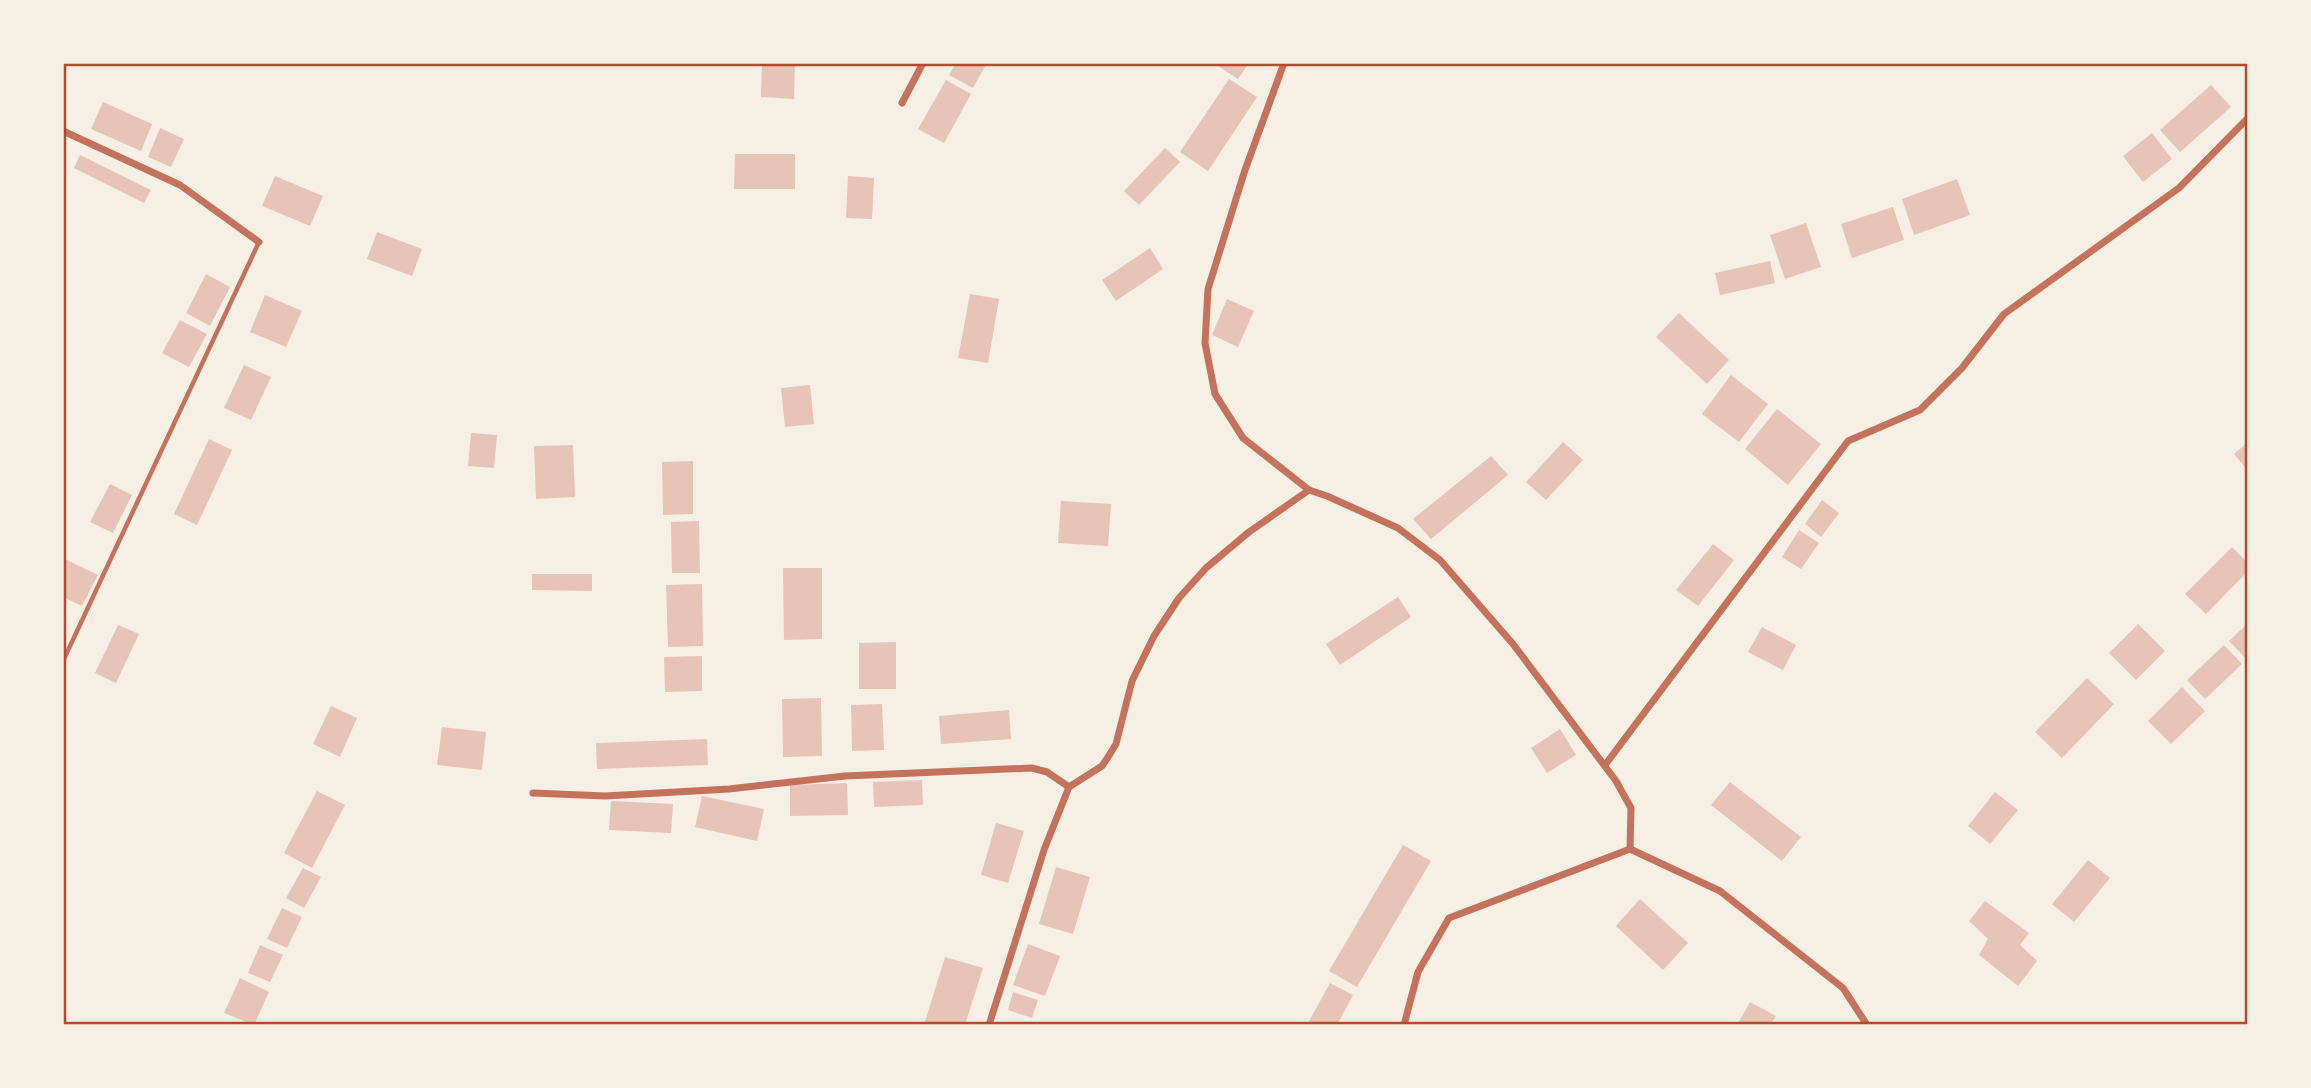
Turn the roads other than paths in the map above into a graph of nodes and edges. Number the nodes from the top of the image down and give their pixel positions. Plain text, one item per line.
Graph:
1 (923, 63) edge
2 (1284, 63) edge
3 (902, 103) dead end
4 (2248, 118) edge
5 (63, 131) edge
6 (259, 242) joint
7 (1309, 490) junction
8 (63, 661) edge
9 (1605, 765) junction
10 (1069, 787) junction
11 (533, 793) dead end
12 (1630, 849) junction
13 (989, 1025) edge
14 (1404, 1025) edge
15 (1867, 1025) edge

1 - 3 street
2 - 7 street
4 - 9 street
5 - 6 street
6 - 8 lane
7 - 9 street
7 - 10 street
9 - 12 street
10 - 11 street
10 - 13 street
12 - 14 street
12 - 15 street

